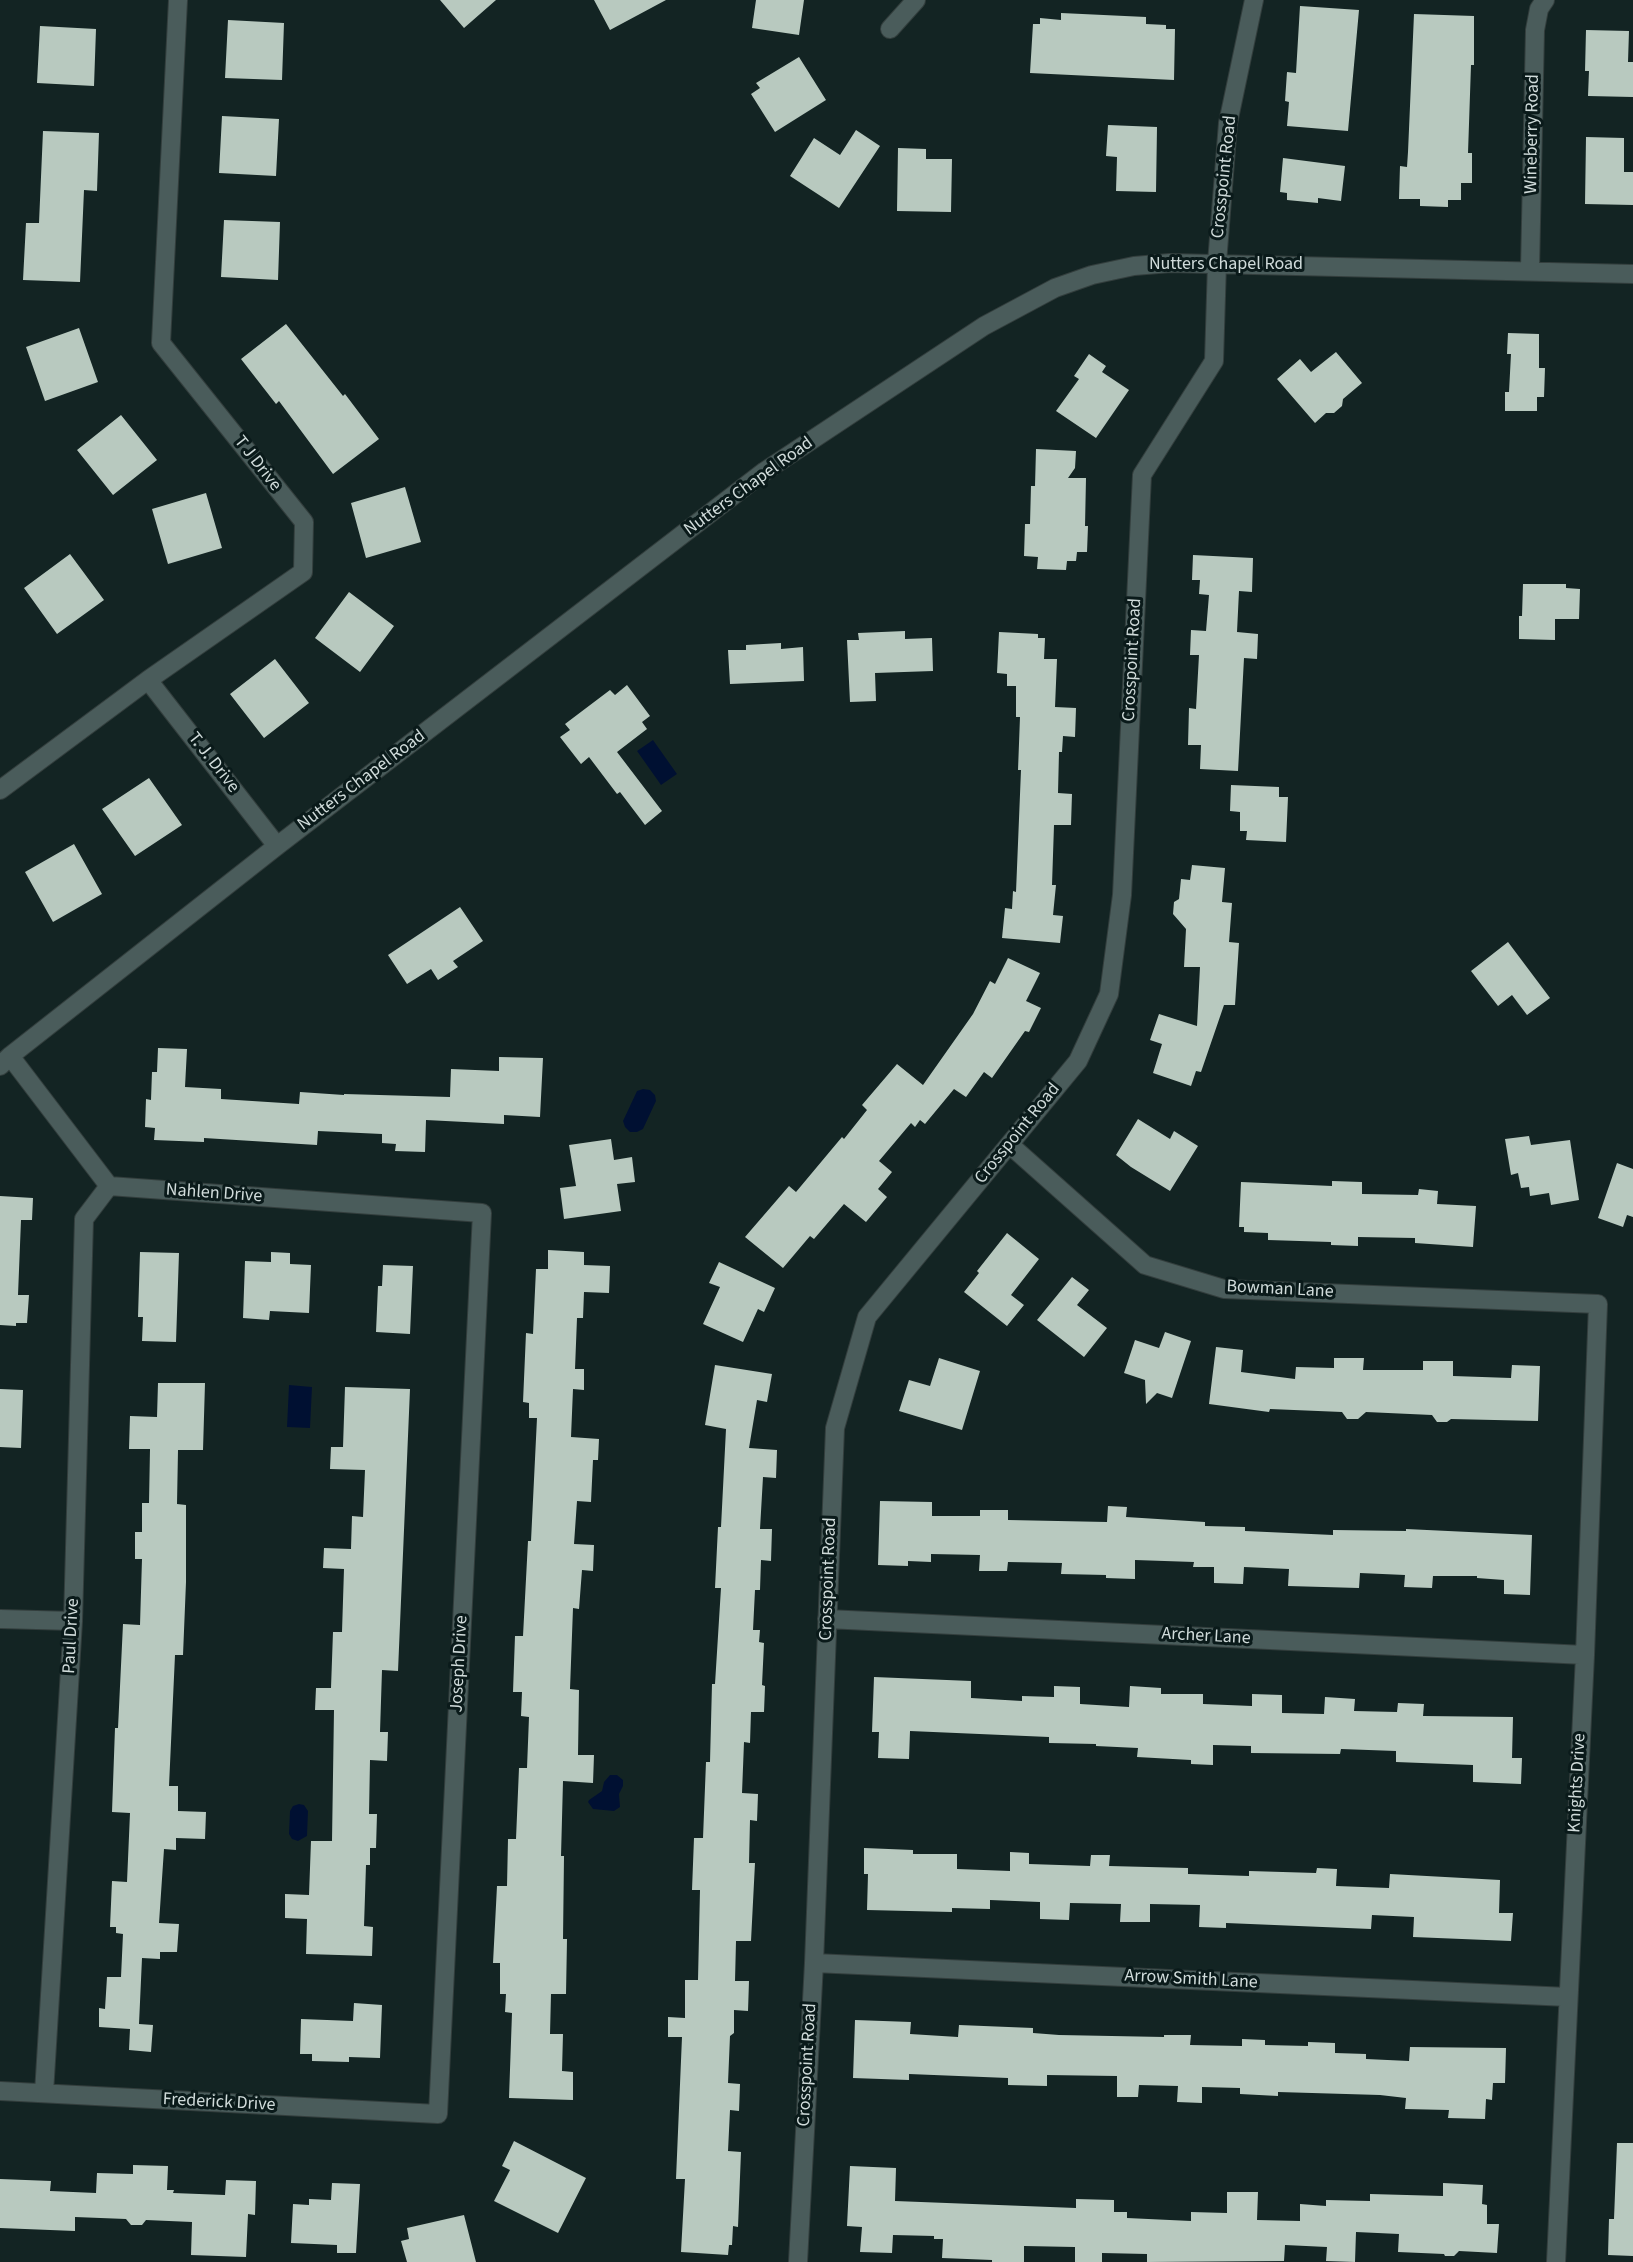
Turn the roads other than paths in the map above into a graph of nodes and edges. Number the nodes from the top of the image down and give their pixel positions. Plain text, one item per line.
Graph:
1 (178, 0) edge
2 (916, 0) edge
3 (1254, 0) edge
4 (1545, 0) edge
5 (890, 29) dead end
6 (1217, 262) junction
7 (1530, 270) junction
8 (1633, 274) edge
9 (148, 680) junction
10 (0, 790) edge
11 (278, 846) junction
12 (5, 1061) edge
13 (1010, 1145) junction
14 (110, 1186) junction
15 (482, 1213) joint
16 (1598, 1304) joint
17 (0, 1618) edge
18 (827, 1619) junction
19 (73, 1621) junction
20 (1584, 1655) junction
21 (814, 1963) junction
22 (1568, 1997) junction
23 (0, 2091) edge
24 (44, 2093) junction
25 (438, 2114) joint
26 (798, 2262) edge
27 (1556, 2262) edge

1 - 9 street, T J Drive
2 - 5 street
3 - 6 street, Crosspoint Road
4 - 7 street, Wineberry Road
6 - 7 street, Nutters Chapel Road
6 - 11 street, Nutters Chapel Road
6 - 13 street, Crosspoint Road
7 - 8 street, Nutters Chapel Road
9 - 10 street, T J Drive
9 - 11 street, T. J. Drive
11 - 12 street, Nutters Chapel Road
12 - 14 street
13 - 16 street, Bowman Lane
13 - 18 street, Crosspoint Road
14 - 15 street, Nahlen Drive
14 - 19 street, Paul Drive
15 - 25 street, Joseph Drive
16 - 20 street, Knights Drive
17 - 19 street
18 - 20 street, Archer Lane
18 - 21 street, Crosspoint Road
19 - 24 street, Paul Drive
20 - 22 street, Knights Drive
21 - 22 street, Arrow Smith Lane
21 - 26 street, Crosspoint Road
22 - 27 street, Knights Drive
23 - 24 street, Frederick Drive
24 - 25 street, Frederick Drive

